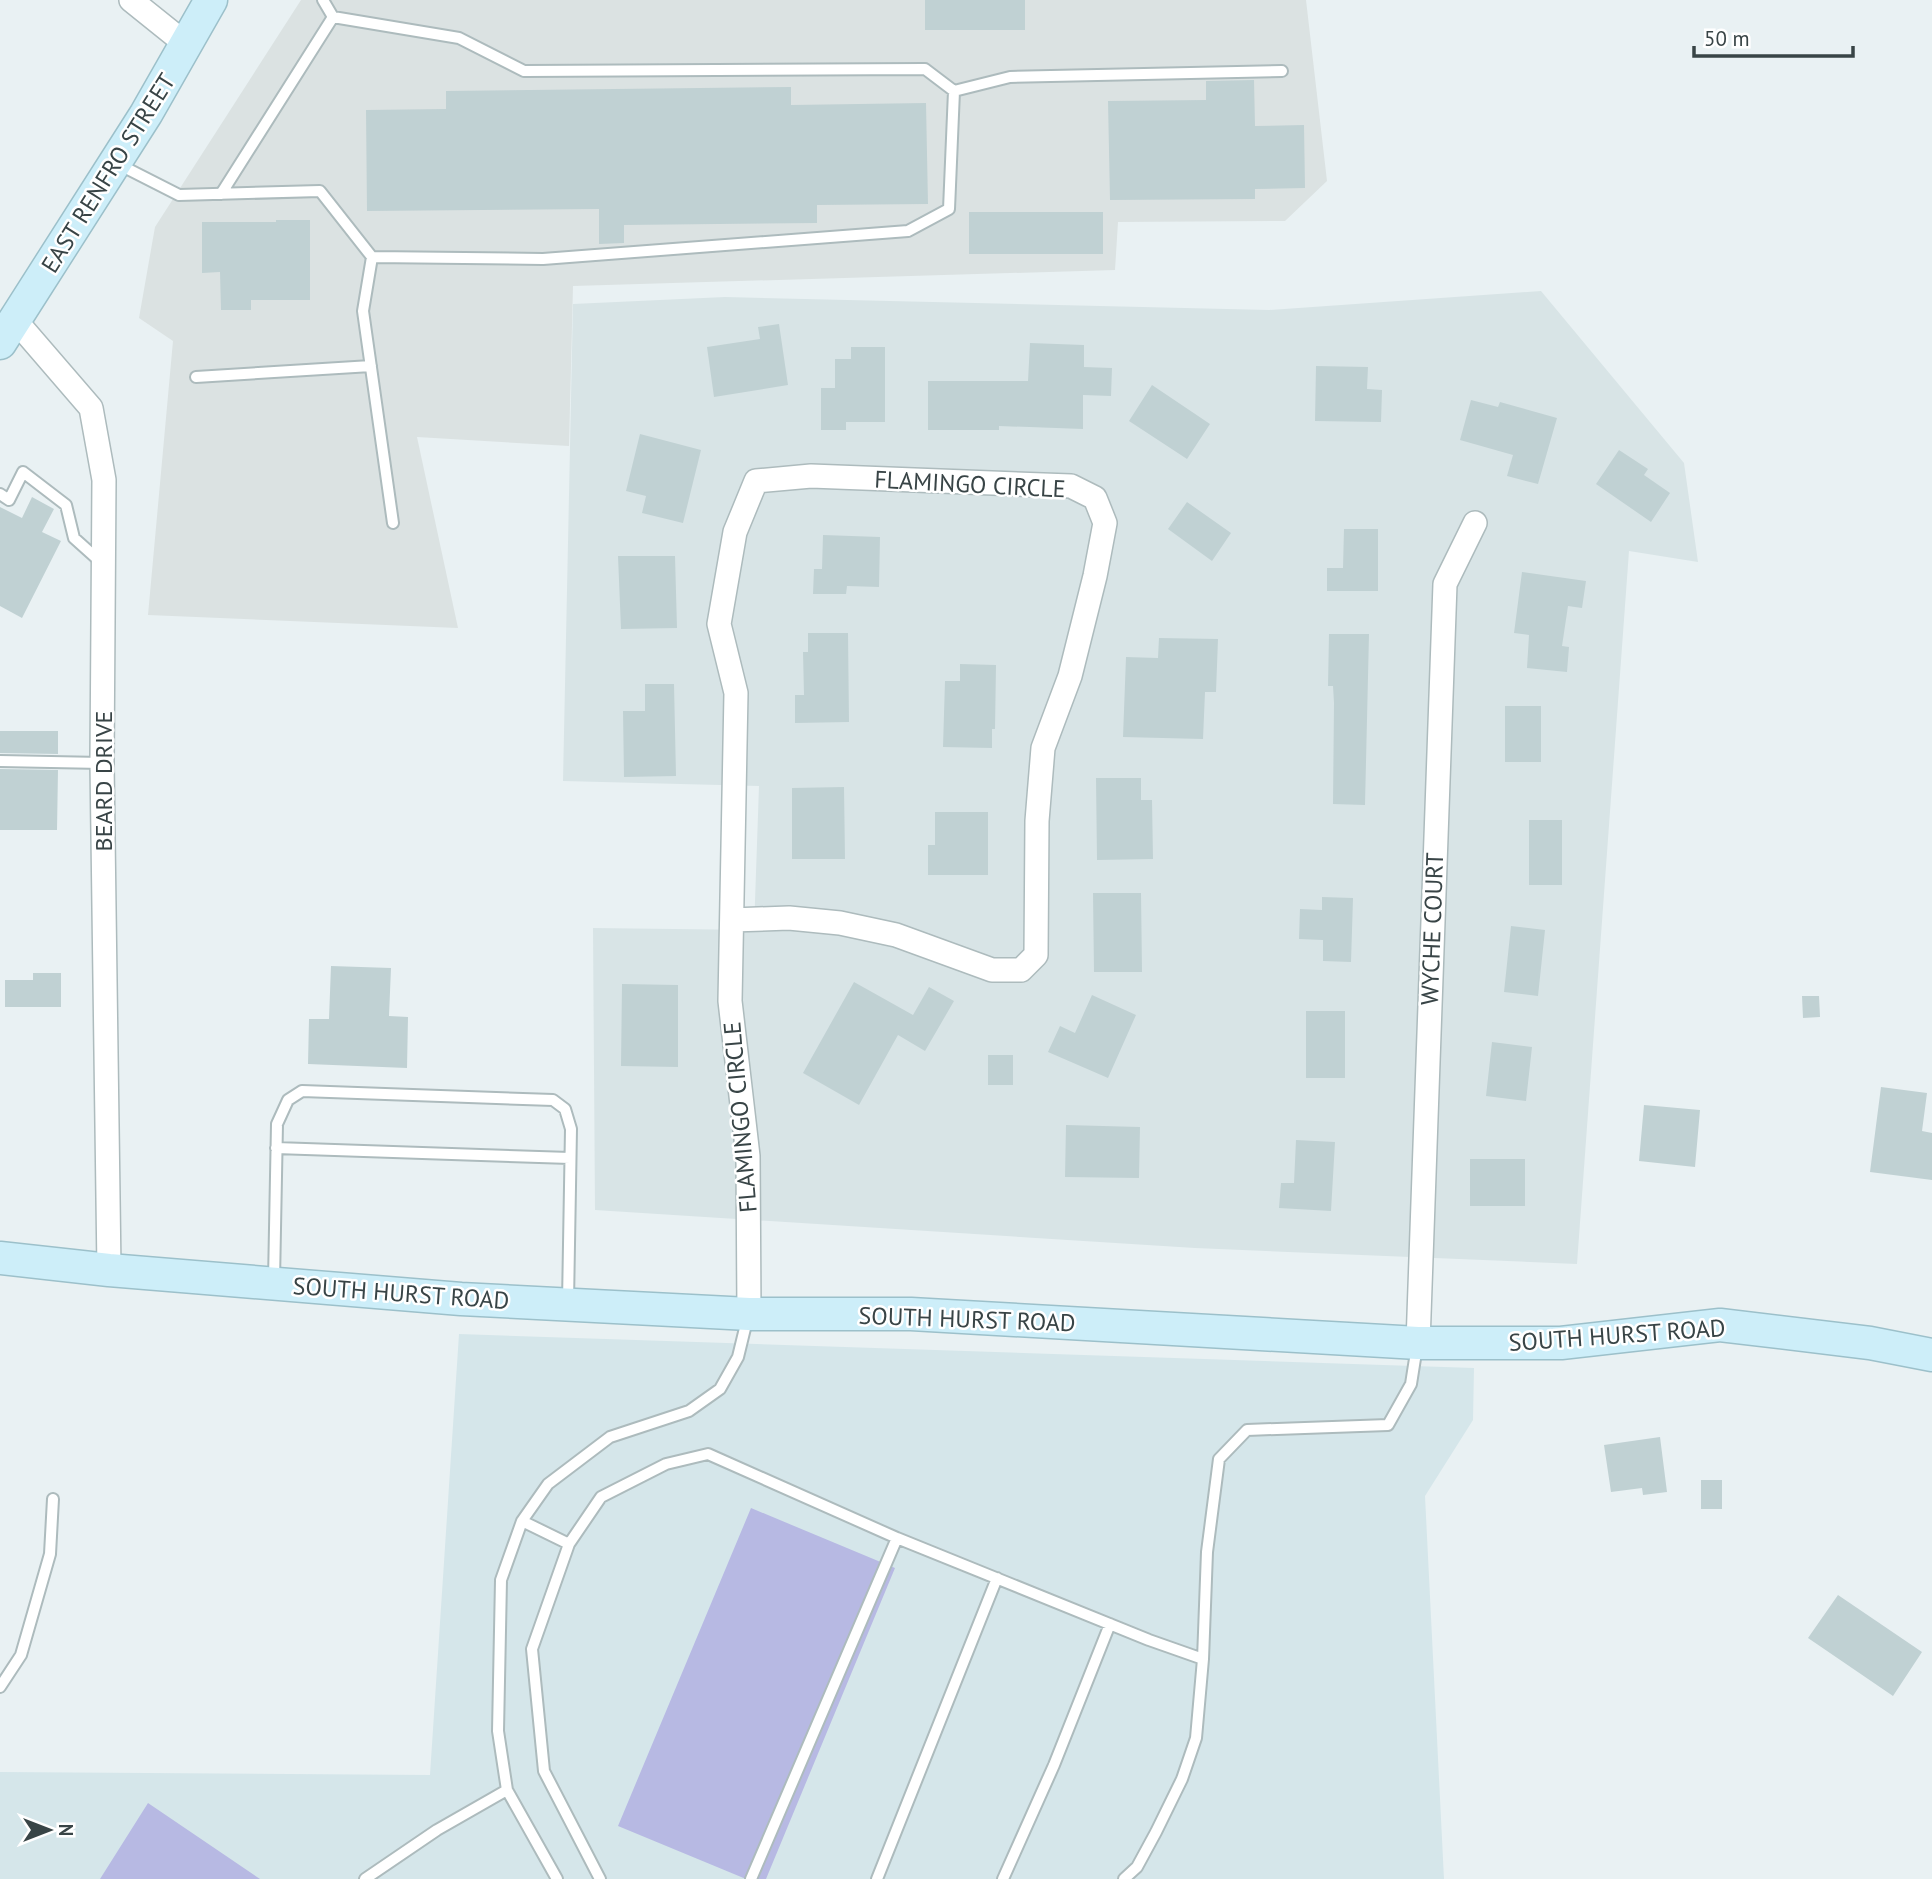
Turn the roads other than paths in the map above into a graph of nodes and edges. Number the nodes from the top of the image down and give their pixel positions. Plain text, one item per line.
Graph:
1 (131, 0) edge
2 (211, 0) edge
3 (323, 0) edge
4 (333, 17) junction
5 (187, 44) junction
6 (1282, 71) dead end
7 (954, 91) junction
8 (115, 163) junction
9 (221, 194) junction
10 (372, 257) junction
11 (8, 332) edge
12 (371, 366) junction
13 (197, 377) dead end
14 (0, 495) edge
15 (393, 523) dead end
16 (1475, 523) dead end
17 (103, 564) junction
18 (0, 761) edge
19 (102, 763) junction
20 (732, 920) junction
21 (276, 1148) junction
22 (570, 1158) junction
23 (0, 1258) edge
24 (109, 1269) junction
25 (274, 1283) junction
26 (568, 1304) junction
27 (749, 1314) junction
28 (1418, 1343) junction
29 (1932, 1355) edge
30 (53, 1499) dead end
31 (522, 1521) junction
32 (897, 1538) junction
33 (569, 1544) junction
34 (997, 1578) junction
35 (1110, 1624) junction
36 (1203, 1659) junction
37 (0, 1687) edge
38 (507, 1790) junction
39 (365, 1879) edge
40 (557, 1879) edge
41 (600, 1879) edge
42 (751, 1879) edge
43 (877, 1879) edge
44 (1003, 1879) edge
45 (1124, 1879) edge

1 - 5 street
2 - 5 street, EAST RENFRO STREET
3 - 4 lane
4 - 7 lane
4 - 9 lane
5 - 8 street, EAST RENFRO STREET
6 - 7 lane
7 - 10 lane
8 - 9 lane
8 - 11 street, EAST RENFRO STREET
9 - 10 lane
10 - 12 lane
11 - 17 street, BEARD DRIVE
12 - 13 lane
12 - 15 lane
14 - 17 lane
16 - 28 street, WYCHE COURT
17 - 19 street, BEARD DRIVE
18 - 19 lane
19 - 24 street, BEARD DRIVE
20 - 20 street, FLAMINGO CIRCLE
20 - 27 street, FLAMINGO CIRCLE
21 - 22 lane
21 - 22 lane
21 - 25 lane
22 - 26 lane
23 - 24 street, SOUTH HURST ROAD
24 - 25 street, SOUTH HURST ROAD
25 - 26 street, SOUTH HURST ROAD
26 - 27 street, SOUTH HURST ROAD
27 - 28 street, SOUTH HURST ROAD
27 - 31 lane
28 - 29 street, SOUTH HURST ROAD
28 - 36 lane
30 - 37 lane
31 - 33 lane
31 - 38 lane
32 - 33 lane
32 - 34 lane
32 - 42 lane
33 - 41 lane
34 - 35 lane
34 - 43 lane
35 - 36 lane
35 - 44 lane
36 - 45 lane
38 - 39 lane
38 - 40 lane

